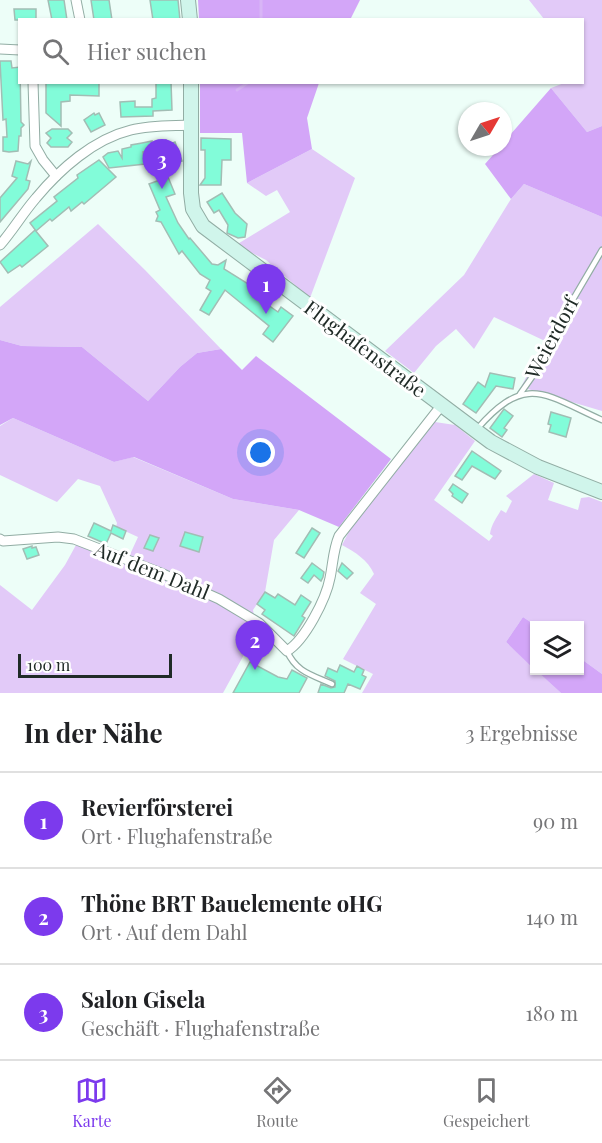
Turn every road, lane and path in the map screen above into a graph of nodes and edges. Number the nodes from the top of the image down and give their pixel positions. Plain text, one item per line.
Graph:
1 (76, 0) edge
2 (188, 0) edge
3 (80, 18) edge
4 (190, 18) edge
5 (0, 49) edge
6 (18, 50) edge
7 (33, 84) edge
8 (190, 84) edge
9 (191, 125) junction
10 (56, 176) junction
11 (0, 245) edge
12 (602, 250) edge
13 (520, 394) junction
14 (441, 406) junction
15 (602, 420) edge
16 (476, 431) junction
17 (602, 492) edge
18 (0, 539) edge
19 (287, 651) junction
20 (332, 684) dead end

1 - 3 street
2 - 4 main road
5 - 6 street
7 - 10 street
8 - 9 main road, Flughafenstraße
9 - 10 street
9 - 14 main road, Flughafenstraße
10 - 11 street
12 - 13 lane, Weierdorf
13 - 15 lane, Weierdorf
13 - 16 lane, Weierdorf
14 - 16 main road, Flughafenstraße
14 - 19 street
16 - 17 main road, Flughafenstraße
18 - 19 street, Auf dem Dahl
19 - 20 lane, Auf dem Dahl

